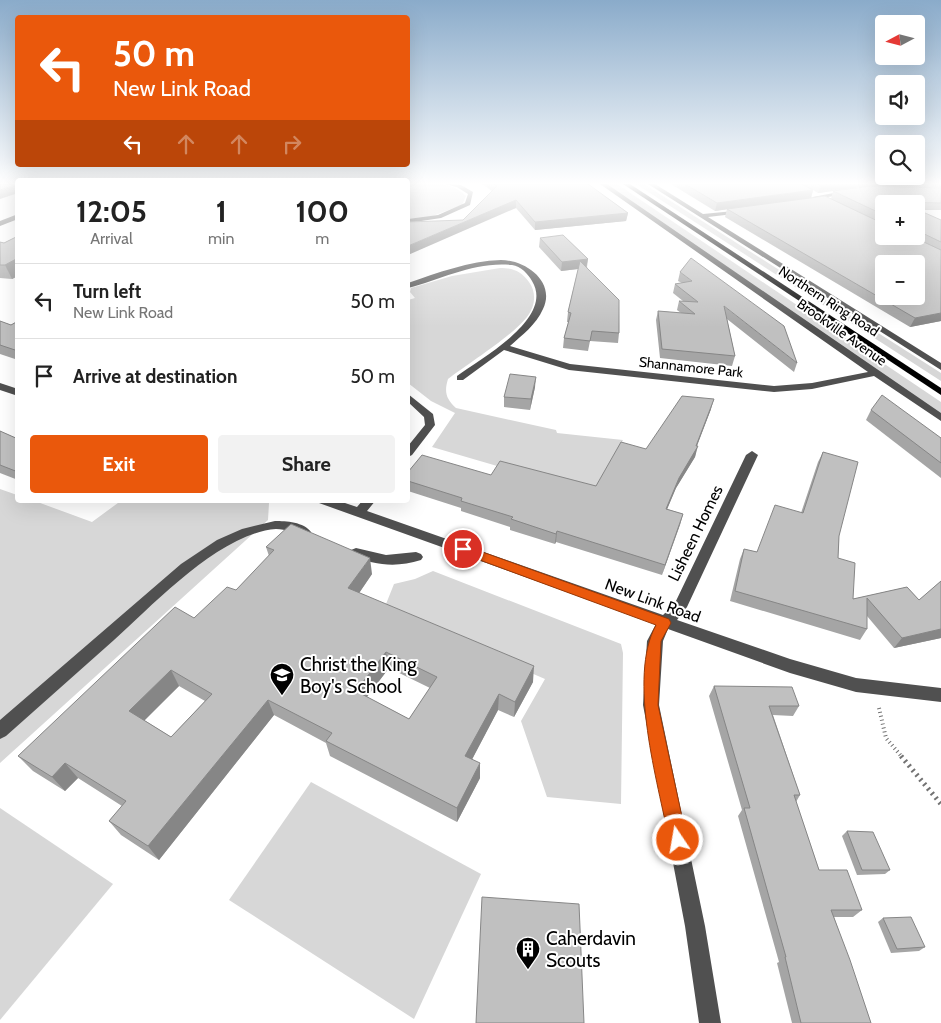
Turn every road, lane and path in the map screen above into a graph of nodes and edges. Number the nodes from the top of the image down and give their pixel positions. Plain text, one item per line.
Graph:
1 (672, 232) edge
2 (698, 232) edge
3 (727, 232) edge
4 (410, 285) edge
5 (503, 347) junction
6 (941, 367) edge
7 (877, 373) junction
8 (460, 378) dead end
9 (0, 386) edge
10 (15, 392) edge
11 (941, 392) edge
12 (410, 399) edge
13 (941, 418) edge
14 (410, 450) edge
15 (752, 455) dead end
16 (332, 503) edge
17 (367, 503) edge
18 (359, 512) junction
19 (316, 537) edge
20 (344, 548) edge
21 (416, 557) dead end
22 (664, 623) junction
23 (874, 687) junction
24 (941, 695) edge
25 (0, 731) edge
26 (941, 804) edge
27 (710, 1023) edge

1 - 7 street, Brookville Avenue
2 - 11 main road, Northern Ring Road
3 - 6 street, Brookville Avenue
4 - 5 street
5 - 7 street, Shannamore Park
5 - 8 street
7 - 13 street, Brookville Avenue
9 - 10 street
12 - 14 street
15 - 22 street, Lisheen Homes
16 - 18 street, New Link Road
17 - 18 street
18 - 22 street, New Link Road
19 - 25 street
20 - 21 street
22 - 23 street, New Link Road
22 - 27 street, Lisheen Homes
23 - 24 street, New Link Road
23 - 26 path

